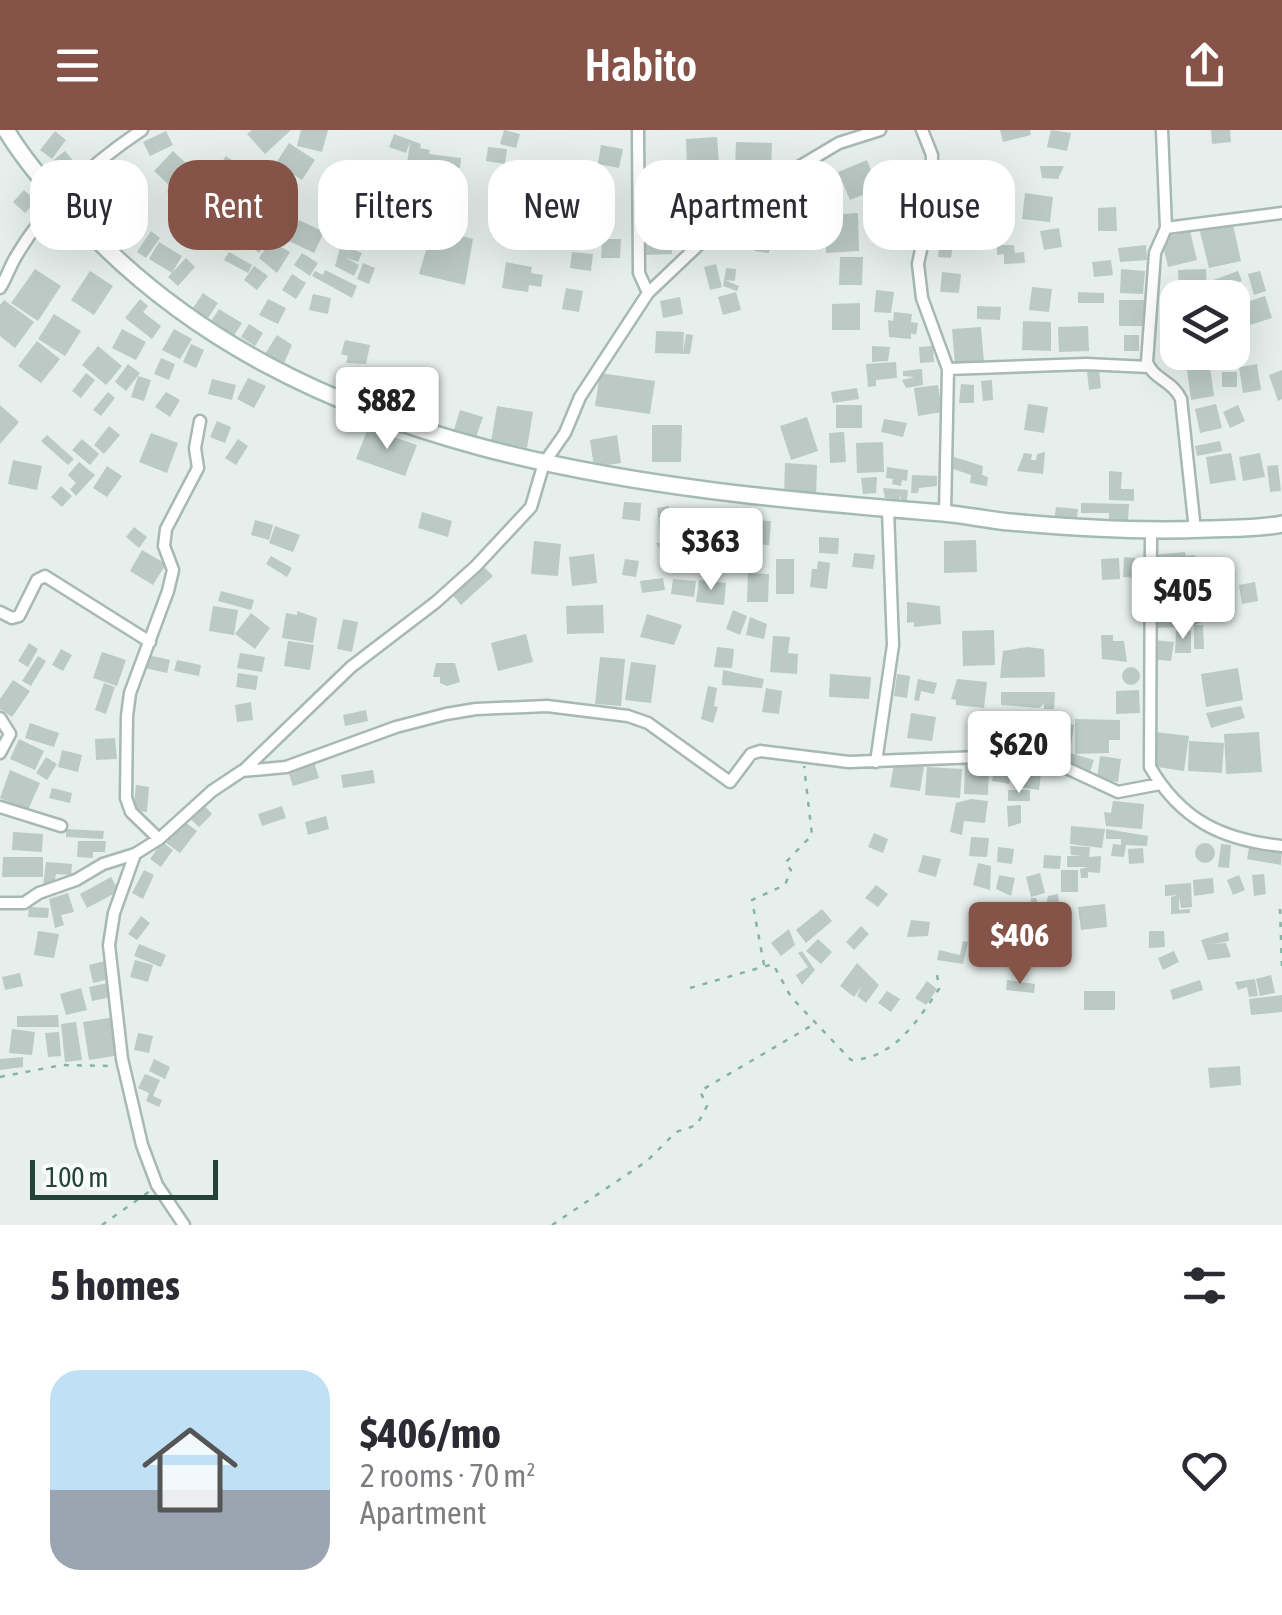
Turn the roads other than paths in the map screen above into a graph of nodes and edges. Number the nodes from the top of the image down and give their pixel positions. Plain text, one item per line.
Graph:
1 (6, 130) edge
2 (142, 130) edge
3 (638, 130) edge
4 (880, 130) edge
5 (922, 130) edge
6 (1162, 130) edge
7 (102, 160) edge
8 (30, 161) edge
9 (1282, 214) edge
10 (1166, 228) junction
11 (30, 239) edge
12 (111, 250) edge
13 (0, 288) edge
14 (648, 293) junction
15 (948, 368) junction
16 (1148, 368) junction
17 (200, 421) dead end
18 (544, 463) junction
19 (888, 510) junction
20 (946, 513) junction
21 (1282, 524) edge
22 (1150, 530) junction
23 (1195, 530) junction
24 (0, 612) edge
25 (150, 642) junction
26 (0, 718) edge
27 (0, 753) edge
28 (876, 762) junction
29 (242, 772) junction
30 (1160, 784) junction
31 (0, 807) edge
32 (62, 826) dead end
33 (159, 839) junction
34 (1282, 846) edge
35 (135, 854) junction
36 (0, 904) edge
37 (184, 1225) edge

1 - 8 main road
2 - 7 street
3 - 14 street
4 - 14 street
5 - 15 street
6 - 10 street
9 - 10 street
10 - 16 street
11 - 13 street
12 - 18 main road
14 - 18 street
15 - 16 street
15 - 20 street
16 - 23 street
17 - 25 street
18 - 19 main road
18 - 29 street
19 - 20 main road
19 - 28 street
20 - 22 main road
21 - 23 main road
22 - 23 main road
22 - 30 street
24 - 25 street
25 - 33 street
26 - 27 street
28 - 29 street
28 - 30 street
29 - 33 street
30 - 34 street
31 - 32 street
33 - 35 street
35 - 36 street
35 - 37 street

